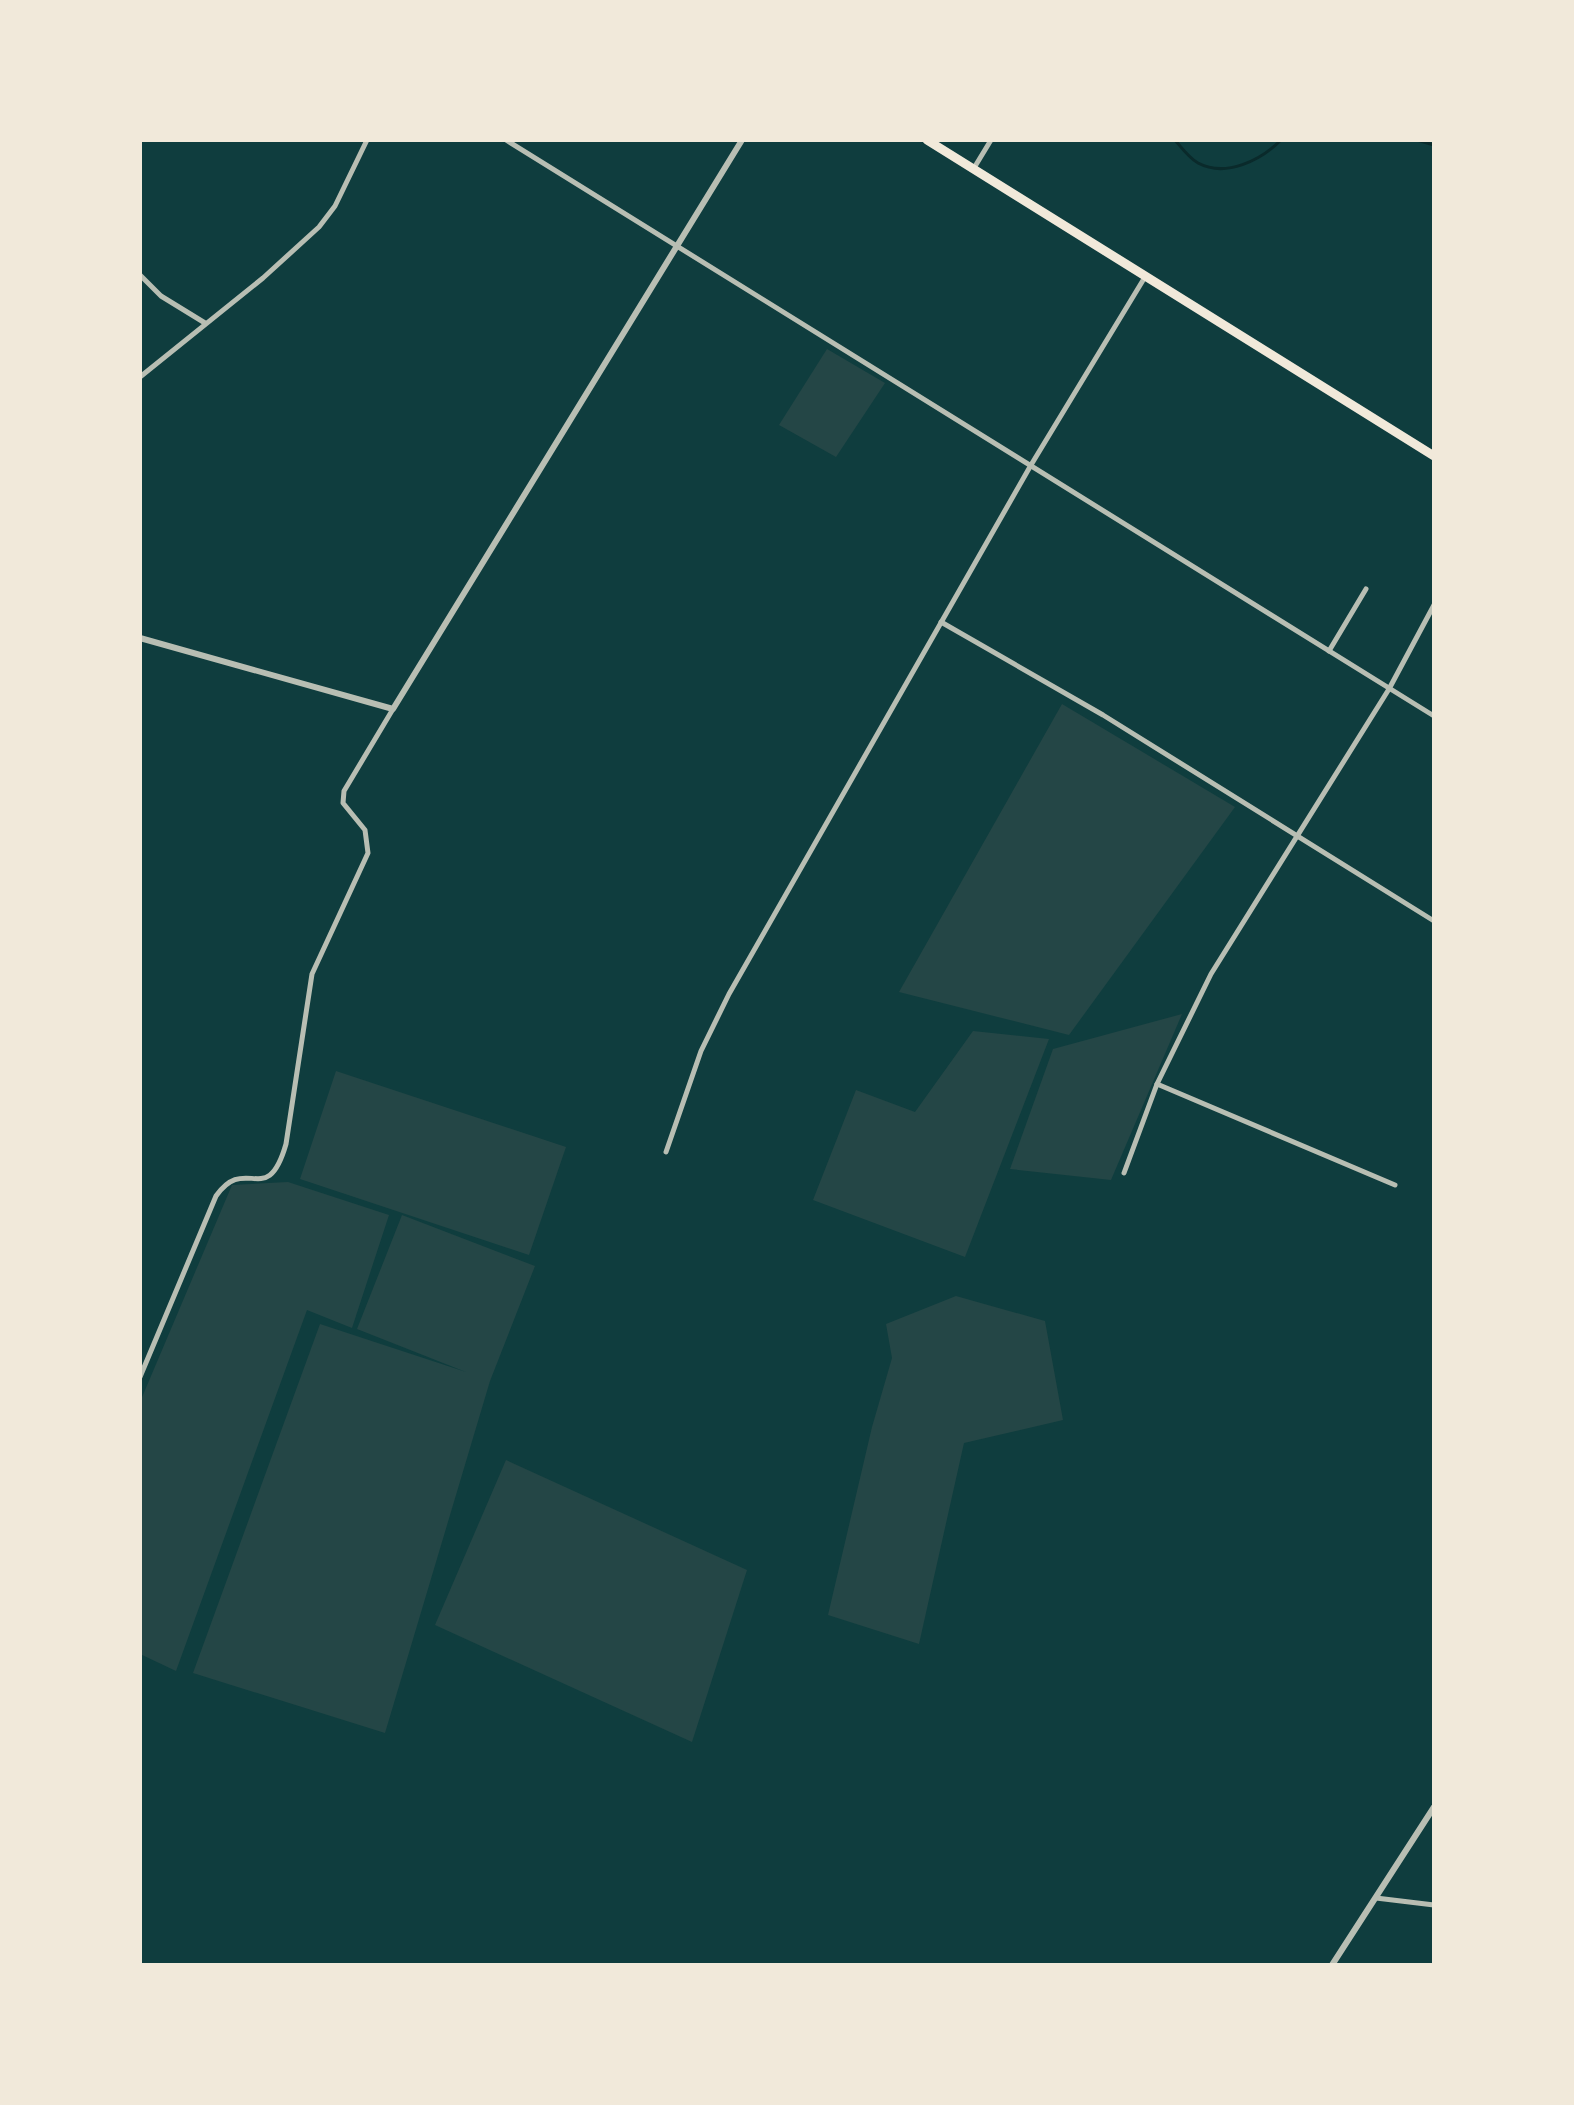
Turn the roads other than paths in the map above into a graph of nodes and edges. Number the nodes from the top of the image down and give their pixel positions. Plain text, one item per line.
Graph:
1 (367, 140) edge
2 (506, 140) edge
3 (742, 140) edge
4 (927, 140) edge
5 (991, 140) edge
6 (973, 169) junction
7 (677, 246) junction
8 (140, 275) edge
9 (1146, 276) junction
10 (205, 323) junction
11 (140, 377) edge
12 (1434, 456) edge
13 (1031, 465) junction
14 (1366, 589) dead end
15 (1434, 605) edge
16 (941, 622) junction
17 (140, 638) edge
18 (1329, 651) junction
19 (1389, 689) junction
20 (393, 709) junction
21 (1434, 716) edge
22 (1297, 837) junction
23 (1434, 921) edge
24 (1157, 1084) junction
25 (666, 1152) dead end
26 (1124, 1173) dead end
27 (1395, 1185) dead end
28 (140, 1377) edge
29 (1434, 1807) edge
30 (1376, 1898) junction
31 (1434, 1905) edge
32 (1332, 1965) edge

1 - 10 street
2 - 7 street
3 - 7 street
4 - 6 highway
5 - 6 street
6 - 9 highway
7 - 13 street
7 - 20 street
8 - 10 street
9 - 12 highway
9 - 13 street
10 - 11 street
13 - 16 street
13 - 18 street
14 - 18 street
15 - 19 street
16 - 22 street
16 - 25 street
17 - 20 street
18 - 19 street
19 - 21 street
19 - 22 street
20 - 28 street
22 - 23 street
22 - 24 street
24 - 26 street
24 - 27 street
29 - 30 street
30 - 31 street
30 - 32 street

